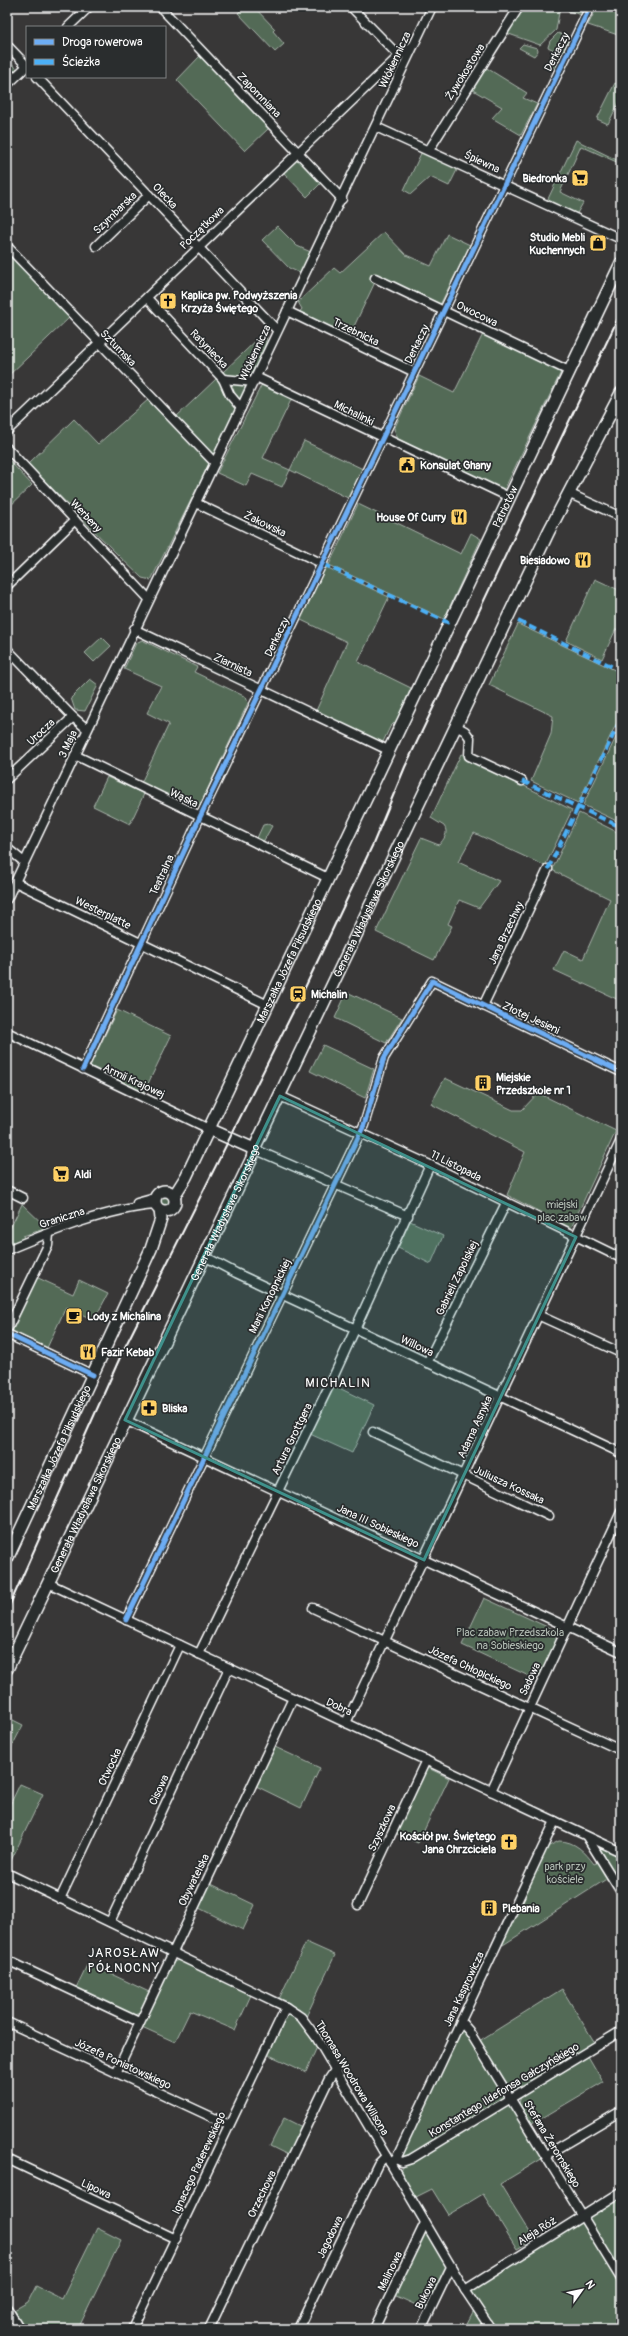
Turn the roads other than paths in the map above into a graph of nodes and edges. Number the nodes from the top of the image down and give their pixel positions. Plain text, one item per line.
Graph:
1 (89, 7) edge
2 (160, 7) edge
3 (352, 7) edge
4 (432, 7) edge
5 (520, 7) edge
6 (590, 7) edge
7 (69, 26) edge
8 (7, 45) edge
9 (415, 45) junction
10 (399, 56) junction
11 (26, 65) edge
12 (26, 67) edge
13 (38, 78) edge
14 (7, 85) edge
15 (376, 127) junction
16 (429, 150) junction
17 (298, 153) junction
18 (505, 185) junction
19 (149, 195) junction
20 (342, 199) junction
21 (621, 239) edge
22 (7, 246) edge
23 (96, 246) dead end
24 (198, 247) junction
25 (621, 263) edge
26 (375, 278) dead end
27 (147, 298) junction
28 (287, 311) junction
29 (445, 311) junction
30 (277, 330) junction
31 (98, 343) junction
32 (569, 371) junction
33 (414, 372) junction
34 (223, 379) junction
35 (255, 380) junction
36 (621, 393) edge
37 (241, 408) junction
38 (7, 431) edge
39 (384, 438) junction
40 (7, 448) edge
41 (215, 464) junction
42 (568, 493) junction
43 (509, 497) junction
44 (196, 503) junction
45 (621, 517) edge
46 (75, 520) junction
47 (323, 564) junction
48 (7, 586) edge
49 (149, 598) junction
50 (134, 629) junction
51 (7, 649) edge
52 (262, 691) junction
53 (72, 717) junction
54 (456, 726) junction
55 (87, 728) junction
56 (388, 750) junction
57 (75, 755) junction
58 (7, 779) edge
59 (522, 781) dead end
60 (200, 817) junction
61 (7, 848) edge
62 (24, 862) junction
63 (548, 868) dead end
64 (328, 878) junction
65 (15, 882) junction
66 (7, 899) edge
67 (142, 943) junction
68 (432, 981) joint
69 (268, 1005) junction
70 (483, 1006) junction
71 (7, 1032) edge
72 (83, 1069) junction
73 (621, 1072) edge
74 (280, 1096) junction
75 (209, 1129) junction
76 (359, 1133) junction
77 (621, 1140) edge
78 (254, 1149) junction
79 (430, 1165) junction
80 (334, 1185) junction
81 (7, 1190) edge
82 (171, 1194) junction
83 (23, 1198) dead end
84 (506, 1203) junction
85 (159, 1206) junction
86 (408, 1216) junction
87 (49, 1234) junction
88 (576, 1237) junction
89 (7, 1250) edge
90 (204, 1256) junction
91 (621, 1258) edge
92 (282, 1294) junction
93 (540, 1316) junction
94 (355, 1329) junction
95 (7, 1330) edge
96 (7, 1334) edge
97 (621, 1353) edge
98 (428, 1363) junction
99 (93, 1375) junction
100 (501, 1397) junction
101 (126, 1420) junction
102 (373, 1432) dead end
103 (621, 1453) edge
104 (204, 1457) junction
105 (464, 1476) junction
106 (279, 1491) junction
107 (621, 1512) edge
108 (548, 1516) dead end
109 (7, 1559) edge
110 (424, 1560) junction
111 (48, 1583) junction
112 (313, 1608) dead end
113 (126, 1620) junction
114 (567, 1627) junction
115 (384, 1641) junction
116 (180, 1645) junction
117 (621, 1652) edge
118 (199, 1654) junction
119 (229, 1668) junction
120 (7, 1669) edge
121 (293, 1698) junction
122 (529, 1707) junction
123 (346, 1723) junction
124 (618, 1750) dead end
125 (426, 1760) junction
126 (491, 1791) junction
127 (555, 1820) junction
128 (587, 1837) junction
129 (621, 1852) edge
130 (7, 1873) edge
131 (621, 1892) edge
132 (60, 1899) junction
133 (358, 1906) dead end
134 (110, 1922) junction
135 (172, 1952) junction
136 (7, 1960) edge
137 (286, 2006) junction
138 (7, 2022) edge
139 (139, 2022) junction
140 (461, 2022) junction
141 (621, 2031) edge
142 (336, 2070) junction
143 (116, 2072) junction
144 (511, 2098) junction
145 (621, 2111) edge
146 (229, 2125) junction
147 (546, 2156) junction
148 (7, 2159) edge
149 (391, 2160) junction
150 (621, 2192) edge
151 (582, 2215) junction
152 (425, 2223) junction
153 (176, 2239) junction
154 (451, 2267) junction
155 (621, 2279) edge
156 (465, 2290) junction
157 (7, 2308) edge
158 (20, 2329) edge
159 (132, 2329) edge
160 (209, 2329) edge
161 (298, 2329) edge
162 (374, 2329) edge
163 (421, 2329) edge
164 (491, 2329) edge

1 - 7 street
2 - 17 street, Zapomniana
3 - 10 street
4 - 9 street, Włókiennicza
5 - 16 street, Żywokostowa
6 - 18 street, Derkaczy
8 - 11 street
9 - 10 street, Początkowa
9 - 15 street, Włókiennicza
10 - 17 street, Początkowa
12 - 14 street
13 - 19 street, Olecka
15 - 16 street, Śpiewna
15 - 20 street, Włókiennicza
16 - 18 street, Śpiewna
17 - 20 street, Zapomniana
17 - 24 street, Początkowa
18 - 21 street, Śpiewna
18 - 29 street, Derkaczy
19 - 23 street, Szymbarska
19 - 24 street, Olecka
20 - 28 street, Włókiennicza
22 - 31 street, Sztumska
24 - 27 street, Początkowa
24 - 30 street, Olecka
25 - 32 main road, Patriotów
26 - 29 street, Owocowa
27 - 31 street, Początkowa
27 - 34 street, Ratyniecka
28 - 30 street, Włókiennicza
28 - 33 street, Trzebnicka
29 - 32 street, Owocowa
29 - 33 street, Derkaczy
30 - 35 street, Włókiennicza
31 - 38 street, Początkowa
31 - 41 street, Sztumska
32 - 43 main road, Patriotów
33 - 39 street, Derkaczy
34 - 35 street, Ratyniecka
34 - 37 street, Ratyniecka
35 - 37 street, Włókiennicza
35 - 39 street, Michalinki
36 - 42 main road
37 - 41 street, Włókiennicza
39 - 43 street, Michalinki
39 - 47 street, Derkaczy
40 - 46 street, Werbeny
41 - 44 street, Włókiennicza
42 - 45 street
42 - 54 main road
43 - 56 main road, Patriotów
44 - 47 street, Żakowska
44 - 49 street, Włókiennicza
46 - 48 street
46 - 49 street, Werbeny
47 - 52 street, Derkaczy
49 - 50 street, 3 Maja
50 - 52 street, Ziarnista
50 - 55 street, 3 Maja
51 - 53 street
52 - 56 street, Ziarnista
52 - 60 street, Teatralna
53 - 55 street
53 - 58 street, Urocza
54 - 59 street
54 - 74 main road, Generała Władysława Sikorskiego
55 - 57 street, 3 Maja
56 - 64 main road, Marszałka Józefa Piłsudskiego
57 - 60 street, Wąska
57 - 62 street, 3 Maja
60 - 64 street, Wąska
60 - 67 street, Teatralna
61 - 62 street
62 - 65 street, 3 Maja
63 - 70 street, Jana Brzechwy
64 - 69 main road, Marszałka Józefa Piłsudskiego
65 - 66 street, 3 Maja
65 - 67 street, Westerplatte
67 - 69 street, Westerplatte
67 - 72 street, Teatralna
68 - 70 street, Złotej Jesieni
68 - 76 street, Marii Konopnickiej
69 - 75 main road, Marszałka Józefa Piłsudskiego
70 - 73 street, Złotej Jesieni
71 - 72 street, Armii Krajowej
72 - 75 street, Armii Krajowej
74 - 76 street, 11 Listopada
74 - 78 main road, Generała Władysława Sikorskiego
75 - 78 main road
75 - 82 main road, Marszałka Józefa Piłsudskiego
76 - 79 street, 11 Listopada
76 - 80 street, Marii Konopnickiej
77 - 88 street, Adama Asnyka
78 - 80 street
78 - 90 main road, Generała Władysława Sikorskiego
79 - 84 street, 11 Listopada
79 - 86 street, Artura Grottgera
80 - 86 street
80 - 92 street, Marii Konopnickiej
81 - 83 street
82 - 85 main road
82 - 85 main road, Marszałka Józefa Piłsudskiego
84 - 88 street, 11 Listopada
84 - 98 street, Gabrieli Zapolskiej
85 - 87 street, Graniczna
85 - 99 main road, Marszałka Józefa Piłsudskiego
86 - 94 street, Artura Grottgera
87 - 89 street, Graniczna
87 - 95 street
88 - 91 street, 11 Listopada
88 - 93 street, Adama Asnyka
90 - 92 street, Willowa
90 - 101 main road, Generała Władysława Sikorskiego
92 - 94 street, Willowa
92 - 104 street, Marii Konopnickiej
93 - 97 street
93 - 100 street, Adama Asnyka
94 - 98 street, Willowa
94 - 106 street, Artura Grottgera
96 - 99 street
98 - 100 street, Willowa
99 - 109 main road, Marszałka Józefa Piłsudskiego
100 - 103 street, Willowa
100 - 105 street, Adama Asnyka
101 - 104 street, Jana III Sobieskiego
101 - 111 main road, Generała Władysława Sikorskiego
102 - 105 street, Juliusza Kossaka
104 - 106 street, Jana III Sobieskiego
104 - 113 street, Marii Konopnickiej
105 - 108 street, Juliusza Kossaka
105 - 110 street, Adama Asnyka
106 - 110 street, Jana III Sobieskiego
106 - 118 street, Artura Grottgera
107 - 114 street, Sadowa
110 - 114 street, Jana III Sobieskiego
110 - 115 street, Adama Asnyka
111 - 113 street, Dobra
111 - 120 main road, Generała Władysława Sikorskiego
112 - 115 street, Józefa Chłopickiego
113 - 116 street, Dobra
114 - 117 street, Jana III Sobieskiego
114 - 122 street, Sadowa
115 - 122 street, Józefa Chłopickiego
115 - 123 street, Adama Asnyka
116 - 118 street, Dobra
116 - 132 street, Otwocka
118 - 119 street, Dobra
119 - 121 street, Dobra
119 - 134 street, Cisowa
121 - 123 street, Dobra
121 - 135 street, Obywatelska
122 - 124 street, Józefa Chłopickiego
122 - 126 street, Sadowa
123 - 125 street, Dobra
125 - 126 street, Dobra
125 - 133 street, Szyszkowa
126 - 127 street, Dobra
127 - 128 street, Dobra
127 - 140 street, Jana Kasprowicza
128 - 129 street, Dobra
128 - 131 street
130 - 132 street, Thomasa Woodrowa Wilsona
132 - 134 street, Thomasa Woodrowa Wilsona
134 - 135 street, Thomasa Woodrowa Wilsona
135 - 137 street, Thomasa Woodrowa Wilsona
135 - 139 street, Obywatelska
136 - 139 street
137 - 142 street, Thomasa Woodrowa Wilsona
137 - 146 street, Ignacego Paderewskiego
138 - 143 street, Józefa Poniatowskiego
139 - 143 street, Obywatelska
140 - 144 street, Stefana Żeromskiego
140 - 149 street, Jana Kasprowicza
141 - 144 street, Konstantego Ildefonsa Gałczyńskiego
142 - 149 street, Thomasa Woodrowa Wilsona
142 - 160 street, Orzechowa
143 - 146 street, Józefa Poniatowskiego
144 - 147 street, Stefana Żeromskiego
144 - 149 street, Konstantego Ildefonsa Gałczyńskiego
145 - 147 street
146 - 153 street, Ignacego Paderewskiego
147 - 151 street, Stefana Żeromskiego
148 - 153 street, Lipowa
149 - 152 street, Thomasa Woodrowa Wilsona
149 - 161 street, Jagodowa
150 - 151 street, Aleja Róż
151 - 155 street, Stefana Żeromskiego
151 - 156 street, Aleja Róż
152 - 154 street, Thomasa Woodrowa Wilsona
152 - 162 street, Malinowa
153 - 159 street, Ignacego Paderewskiego
154 - 156 street, Thomasa Woodrowa Wilsona
154 - 163 street, Bukowa
156 - 164 street, Thomasa Woodrowa Wilsona
157 - 158 street

